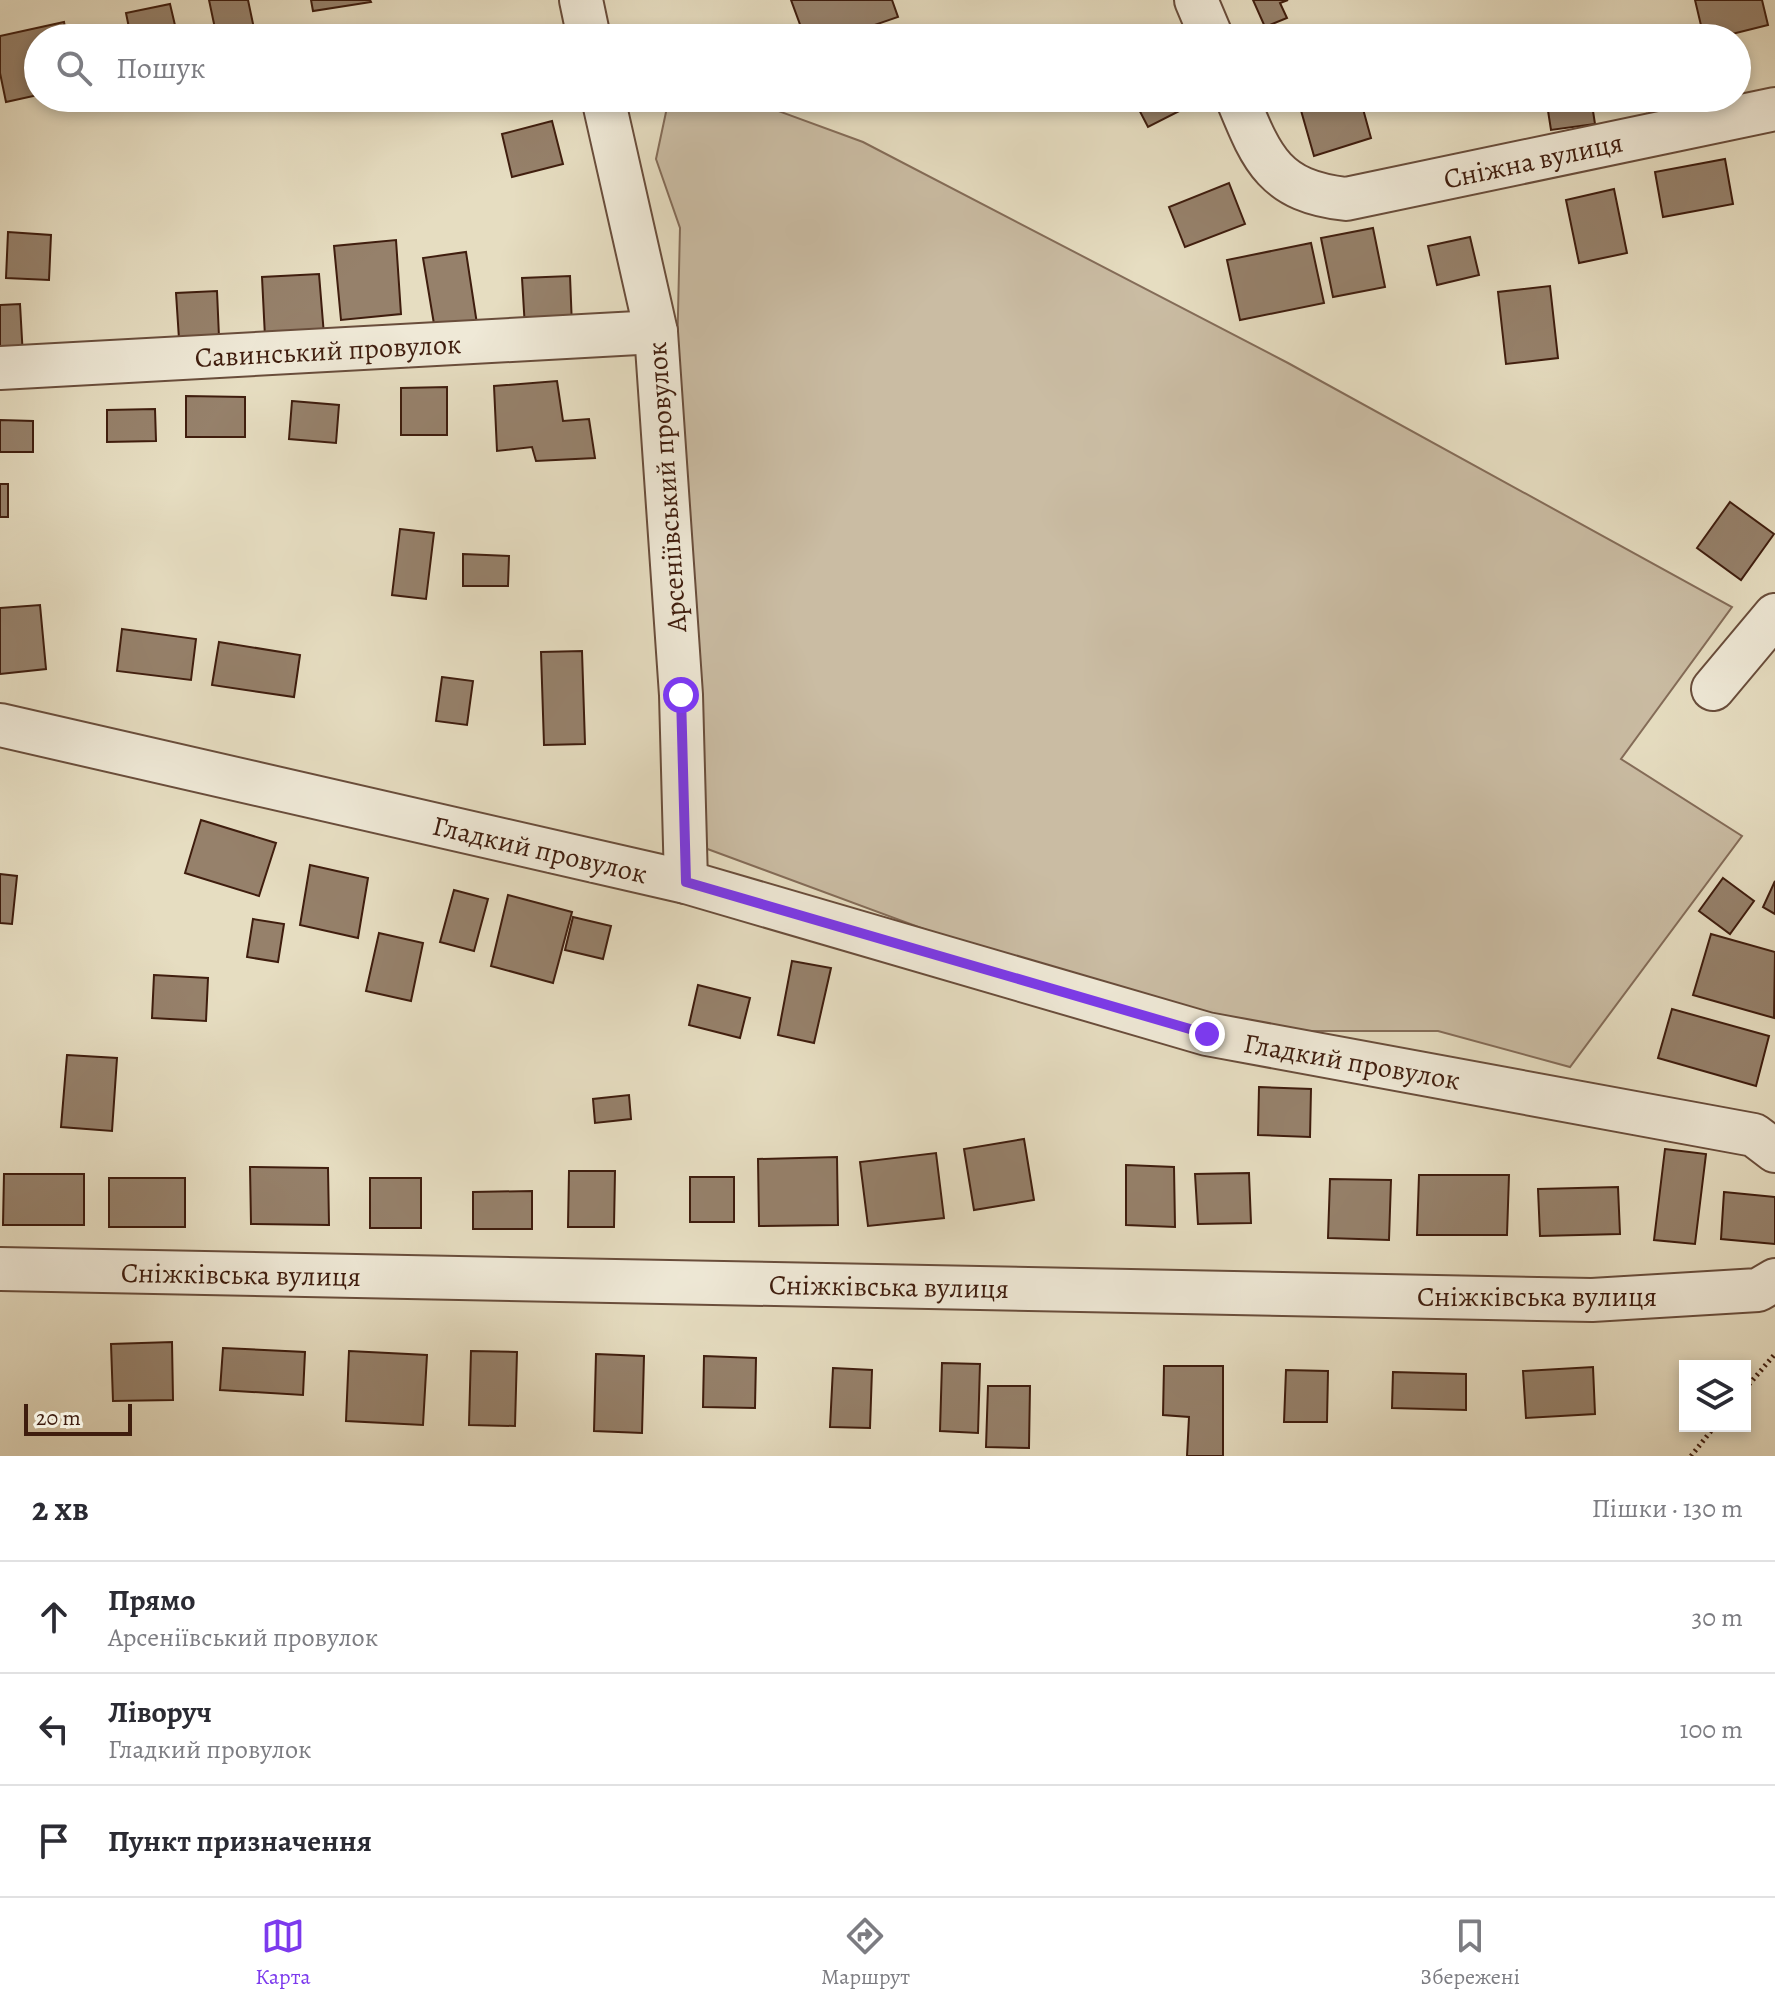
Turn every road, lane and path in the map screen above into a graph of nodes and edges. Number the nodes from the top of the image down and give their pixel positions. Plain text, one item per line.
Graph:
1 (581, 0) edge
2 (1196, 0) edge
3 (586, 24) edge
4 (1206, 24) edge
5 (1775, 109) edge
6 (606, 112) edge
7 (1243, 112) edge
8 (656, 332) junction
9 (0, 368) edge
10 (1775, 615) edge
11 (1713, 689) dead end
12 (0, 725) edge
13 (686, 882) junction
14 (1775, 1151) edge
15 (0, 1269) edge
16 (1775, 1280) edge
17 (1775, 1354) edge
18 (1751, 1382) edge
19 (1710, 1432) edge
20 (1691, 1456) edge

1 - 3 street
2 - 4 street
5 - 7 street, Сніжна вулиця
6 - 8 street, Арсеніївський провулок
8 - 9 street, Савинський провулок
8 - 13 street, Арсеніївський провулок
10 - 11 street
12 - 13 street, Гладкий провулок
13 - 14 street, Гладкий провулок
15 - 16 street, Сніжківська вулиця
17 - 18 path
19 - 20 path

